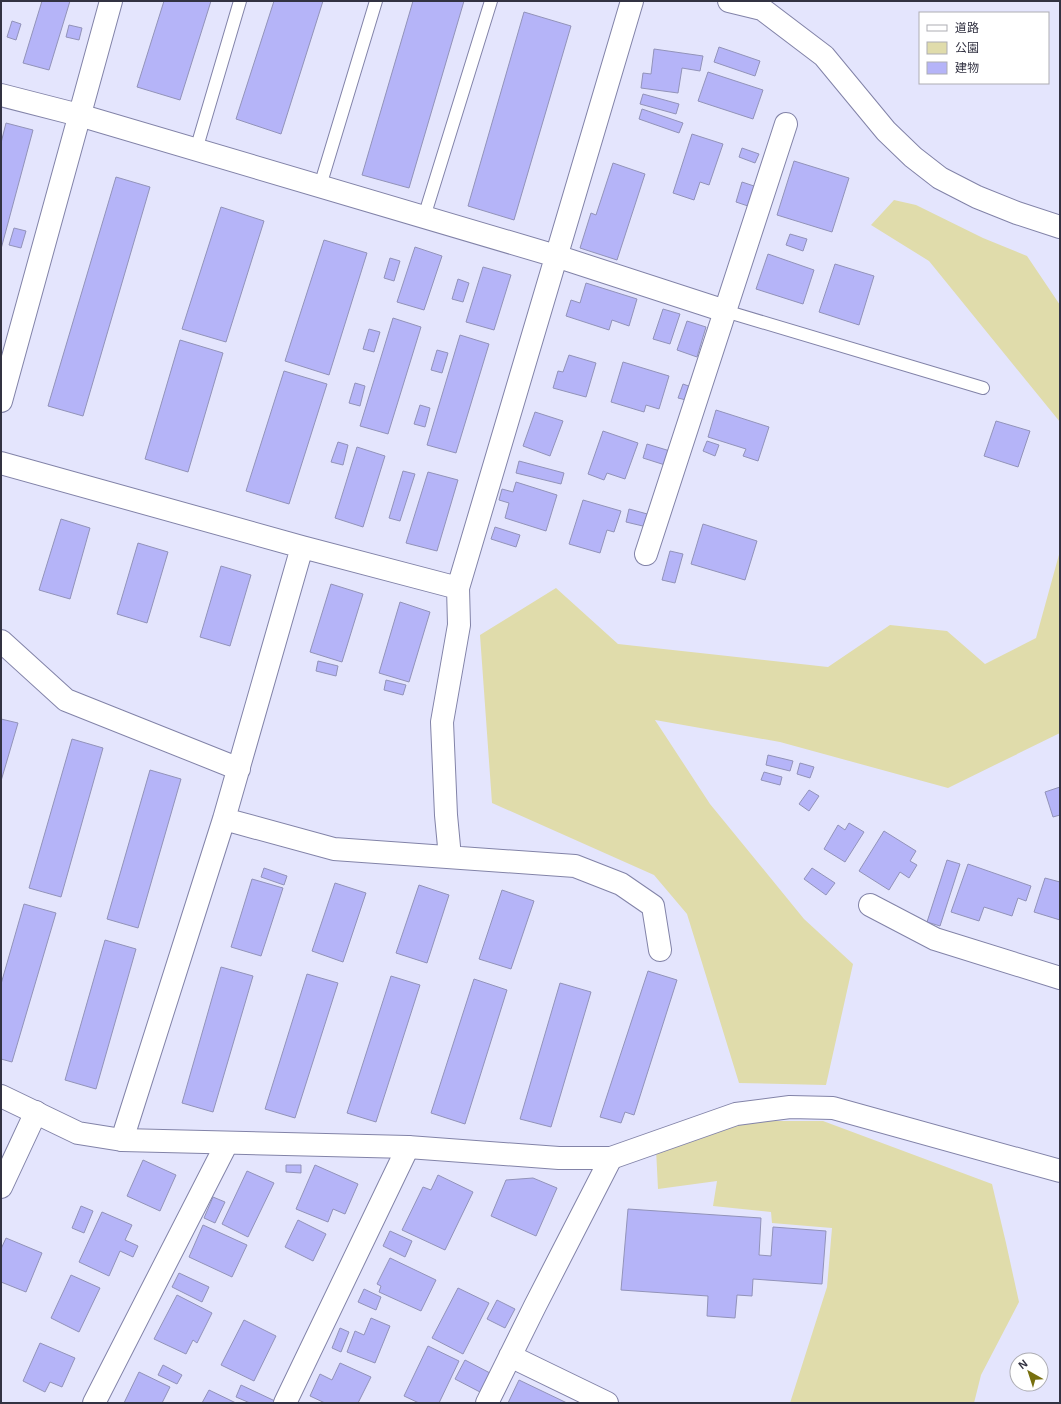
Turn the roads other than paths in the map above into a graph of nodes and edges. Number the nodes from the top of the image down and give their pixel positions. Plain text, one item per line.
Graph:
1 (110, 1) edge
2 (240, 1) edge
3 (376, 1) edge
4 (491, 1) edge
5 (632, 1) edge
6 (729, 1) edge
7 (1, 95) edge
8 (79, 115) junction
9 (786, 124) dead end
10 (196, 150) junction
11 (320, 186) junction
12 (424, 217) junction
13 (1060, 227) edge
14 (556, 256) junction
15 (725, 311) junction
16 (983, 388) dead end
17 (1, 401) edge
18 (1, 463) edge
19 (302, 547) junction
20 (646, 554) dead end
21 (458, 588) junction
22 (1, 641) edge
23 (239, 769) junction
24 (224, 819) junction
25 (450, 857) junction
26 (870, 904) dead end
27 (660, 950) dead end
28 (1060, 978) edge
29 (1, 1096) edge
30 (36, 1112) junction
31 (122, 1140) junction
32 (227, 1143) junction
33 (408, 1147) junction
34 (611, 1158) junction
35 (1060, 1171) edge
36 (1, 1187) edge
37 (510, 1356) junction
38 (94, 1403) edge
39 (285, 1403) edge
40 (487, 1403) edge
41 (607, 1403) edge

1 - 8 street
2 - 10 lane
3 - 11 lane
4 - 12 lane
5 - 14 street
6 - 13 street
7 - 8 street
8 - 10 street
8 - 17 street
9 - 15 street
10 - 11 street
11 - 12 street
12 - 14 street
14 - 15 street
14 - 21 street
15 - 16 lane
15 - 20 street
18 - 19 street
19 - 21 street
19 - 23 street
21 - 25 street
22 - 23 street
23 - 24 street
24 - 25 street
24 - 31 street
25 - 27 street
26 - 28 street
29 - 30 street
30 - 31 street
30 - 36 street
31 - 32 street
32 - 33 street
32 - 38 street
33 - 34 street
33 - 39 street
34 - 35 street
34 - 37 street
37 - 40 street
37 - 41 street

